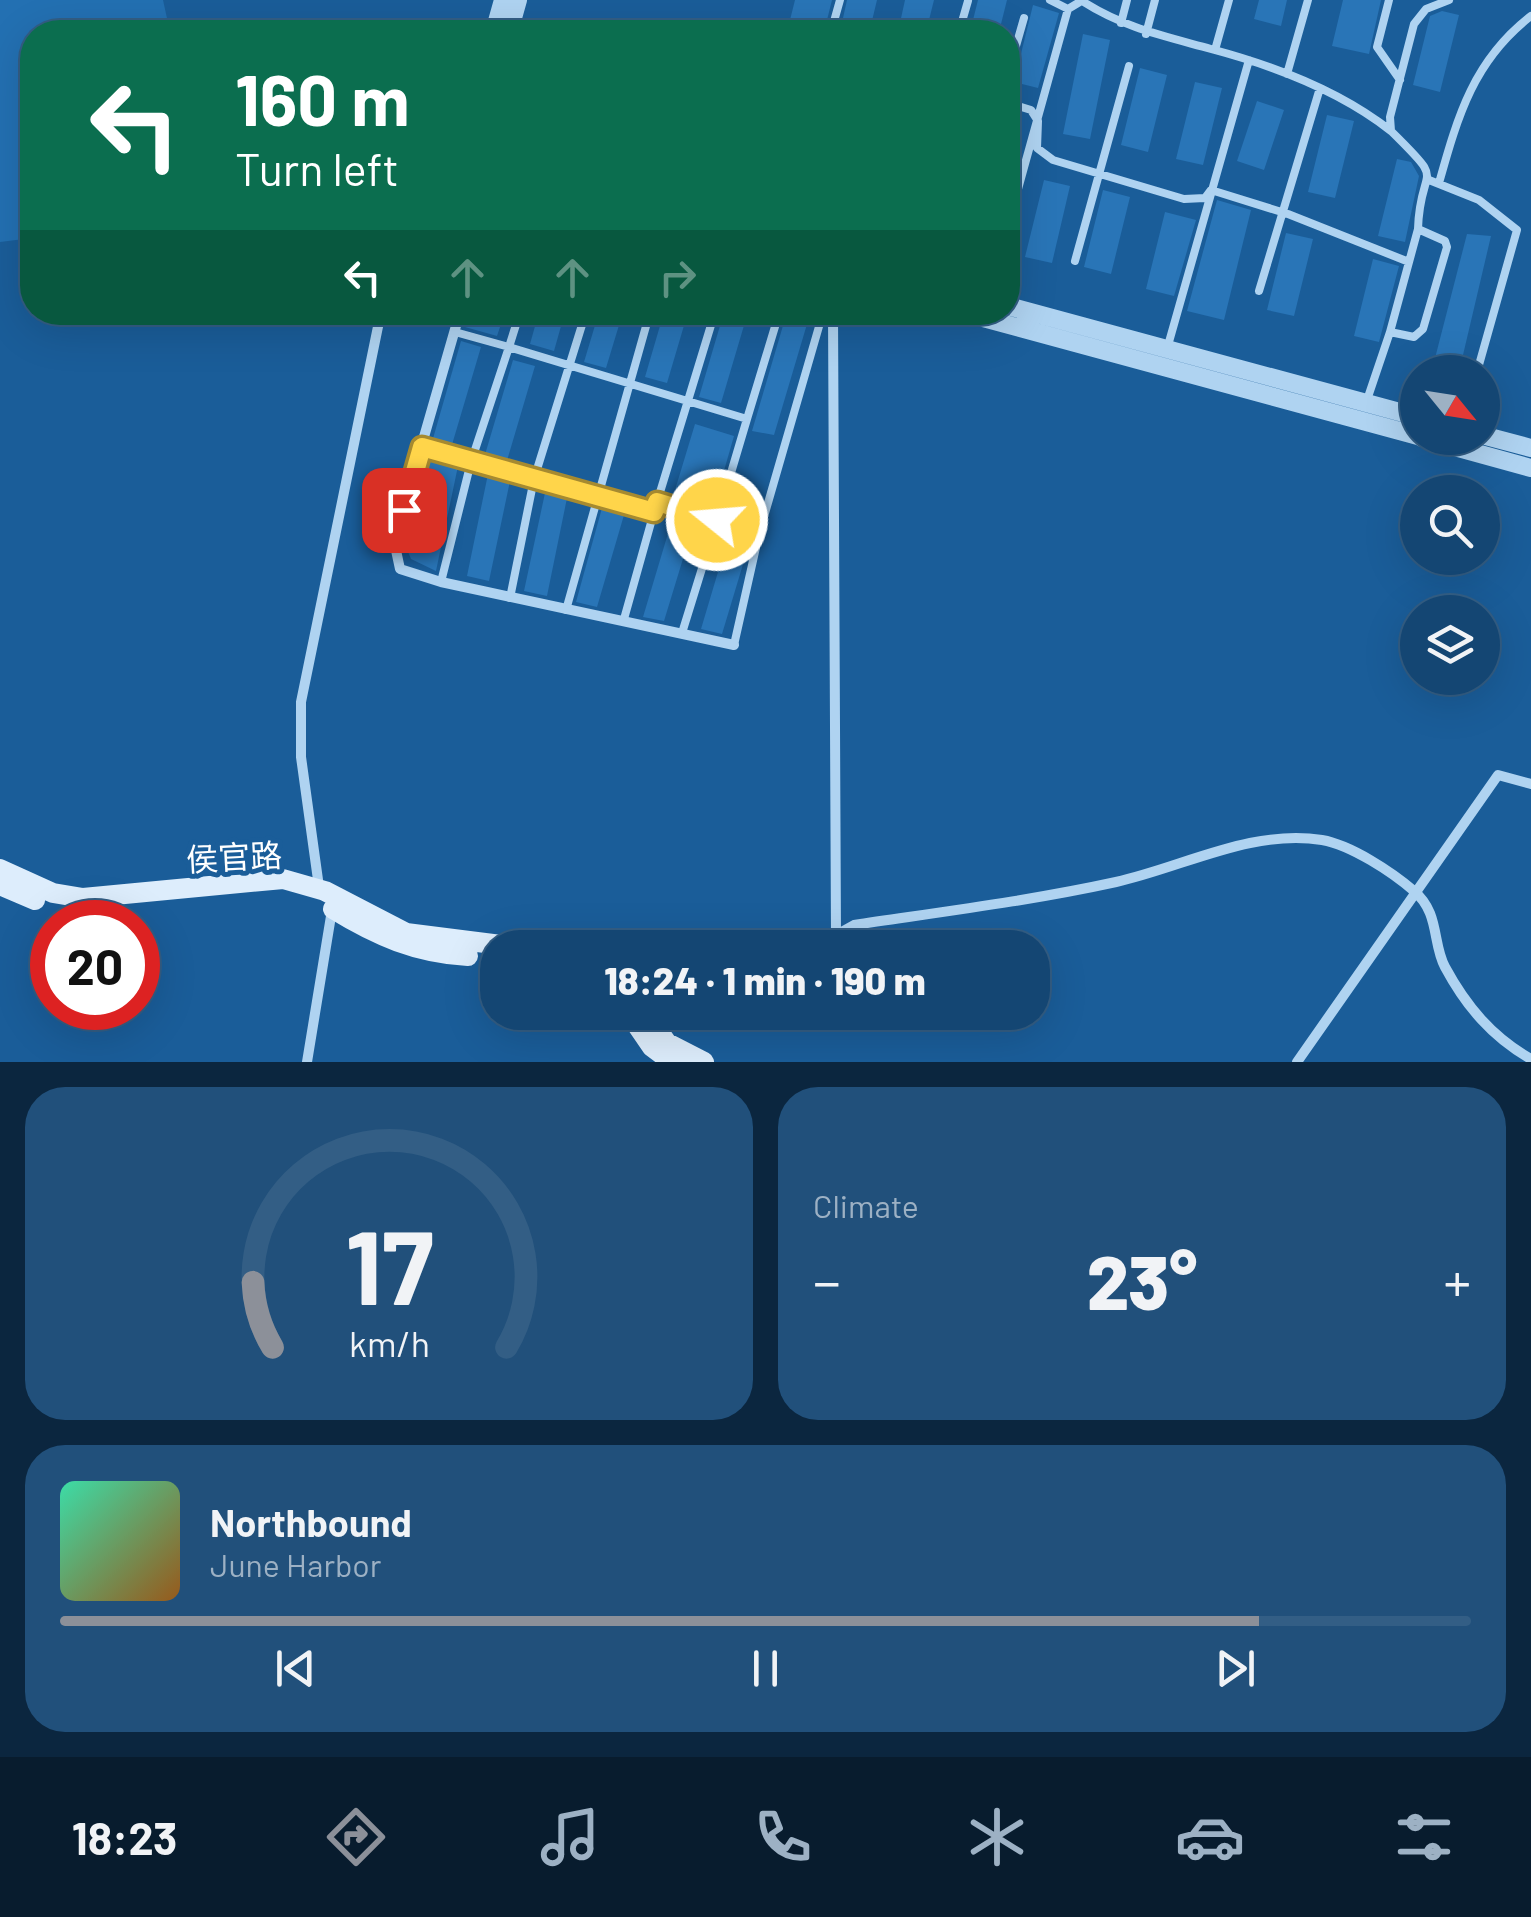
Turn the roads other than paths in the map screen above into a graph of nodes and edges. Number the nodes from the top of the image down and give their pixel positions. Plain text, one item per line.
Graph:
1 (1050, 0) edge
2 (1127, 0) edge
3 (1155, 0) edge
4 (1228, 0) edge
5 (1308, 0) edge
6 (1389, 0) edge
7 (1449, 0) edge
8 (1083, 1) edge
9 (1068, 9) junction
10 (1531, 16) edge
11 (1024, 18) dead end
12 (1121, 23) junction
13 (1020, 32) edge
14 (1146, 34) junction
15 (1215, 50) junction
16 (1249, 60) junction
17 (1129, 66) dead end
18 (1287, 74) junction
19 (1400, 80) junction
20 (1320, 88) junction
21 (1020, 107) edge
22 (1037, 120) junction
23 (1391, 131) junction
24 (1099, 174) junction
25 (1434, 181) junction
26 (1020, 182) edge
27 (1212, 190) junction
28 (1282, 212) junction
29 (1418, 229) junction
30 (1075, 260) dead end
31 (1409, 262) junction
32 (1259, 290) dead end
33 (1020, 309) edge
34 (377, 325) edge
35 (456, 325) edge
36 (516, 325) edge
37 (582, 325) edge
38 (646, 325) edge
39 (711, 325) edge
40 (776, 325) edge
41 (819, 325) edge
42 (833, 325) edge
43 (1009, 325) edge
44 (454, 332) junction
45 (1390, 332) junction
46 (509, 347) junction
47 (1167, 348) junction
48 (1482, 355) edge
49 (570, 366) junction
50 (628, 383) junction
51 (688, 402) junction
52 (1366, 403) junction
53 (1400, 412) edge
54 (748, 419) junction
55 (1400, 432) edge
56 (1500, 440) edge
57 (422, 447) junction
58 (1531, 448) edge
59 (1484, 455) edge
60 (471, 462) junction
61 (1531, 468) edge
62 (534, 479) junction
63 (594, 496) junction
64 (657, 502) junction
65 (654, 512) junction
66 (717, 520) junction
67 (759, 534) junction
68 (441, 582) junction
69 (510, 598) junction
70 (566, 610) junction
71 (624, 619) junction
72 (682, 633) junction
73 (734, 645) joint
74 (1531, 784) edge
75 (0, 869) edge
76 (0, 885) edge
77 (319, 889) junction
78 (1416, 892) junction
79 (332, 908) junction
80 (836, 930) edge
81 (845, 930) edge
82 (480, 942) edge
83 (480, 956) edge
84 (640, 1030) edge
85 (658, 1030) edge
86 (1531, 1059) edge
87 (307, 1062) edge
88 (672, 1062) edge
89 (704, 1062) edge
90 (1297, 1062) edge

1 - 9 lane
2 - 12 lane
3 - 14 lane
4 - 15 lane
5 - 18 lane
6 - 19 lane
7 - 19 lane
8 - 9 lane
8 - 12 lane
9 - 22 lane
10 - 25 lane
11 - 13 lane
12 - 14 lane
14 - 15 lane
15 - 16 lane
16 - 18 lane
16 - 27 lane
17 - 24 lane
18 - 20 lane
19 - 23 lane
20 - 23 lane
20 - 28 lane
21 - 22 lane
22 - 24 lane
22 - 26 lane
23 - 25 lane
24 - 27 lane
24 - 30 lane
25 - 29 lane
25 - 48 lane
27 - 28 lane
27 - 47 lane
28 - 31 lane
28 - 32 lane
29 - 31 lane
29 - 45 lane
31 - 45 lane
33 - 47 street
34 - 77 street
35 - 44 street
36 - 46 lane
37 - 49 lane
38 - 50 lane
39 - 51 lane
40 - 54 lane
41 - 67 lane
42 - 80 street
43 - 55 street
44 - 46 lane
44 - 57 street
45 - 52 lane
46 - 49 lane
46 - 60 lane
47 - 52 street
49 - 50 lane
49 - 62 lane
50 - 51 lane
50 - 63 lane
51 - 54 lane
51 - 64 lane
52 - 53 street
54 - 66 lane
56 - 58 street
57 - 60 lane
57 - 68 street
59 - 61 street
60 - 62 lane
60 - 68 lane
62 - 63 lane
62 - 69 lane
63 - 65 lane
63 - 70 lane
64 - 65 lane
64 - 66 lane
65 - 71 lane
66 - 67 lane
66 - 72 lane
67 - 73 lane
68 - 69 street
69 - 70 street
70 - 71 street
71 - 72 street
72 - 73 street
74 - 78 street
75 - 77 main road, 侯官路
76 - 79 main road, 侯官路
77 - 79 street
77 - 82 main road, 侯官路
78 - 81 street
78 - 86 street
78 - 90 street
79 - 83 main road, 侯官路
79 - 87 street
84 - 88 main road
85 - 89 main road

